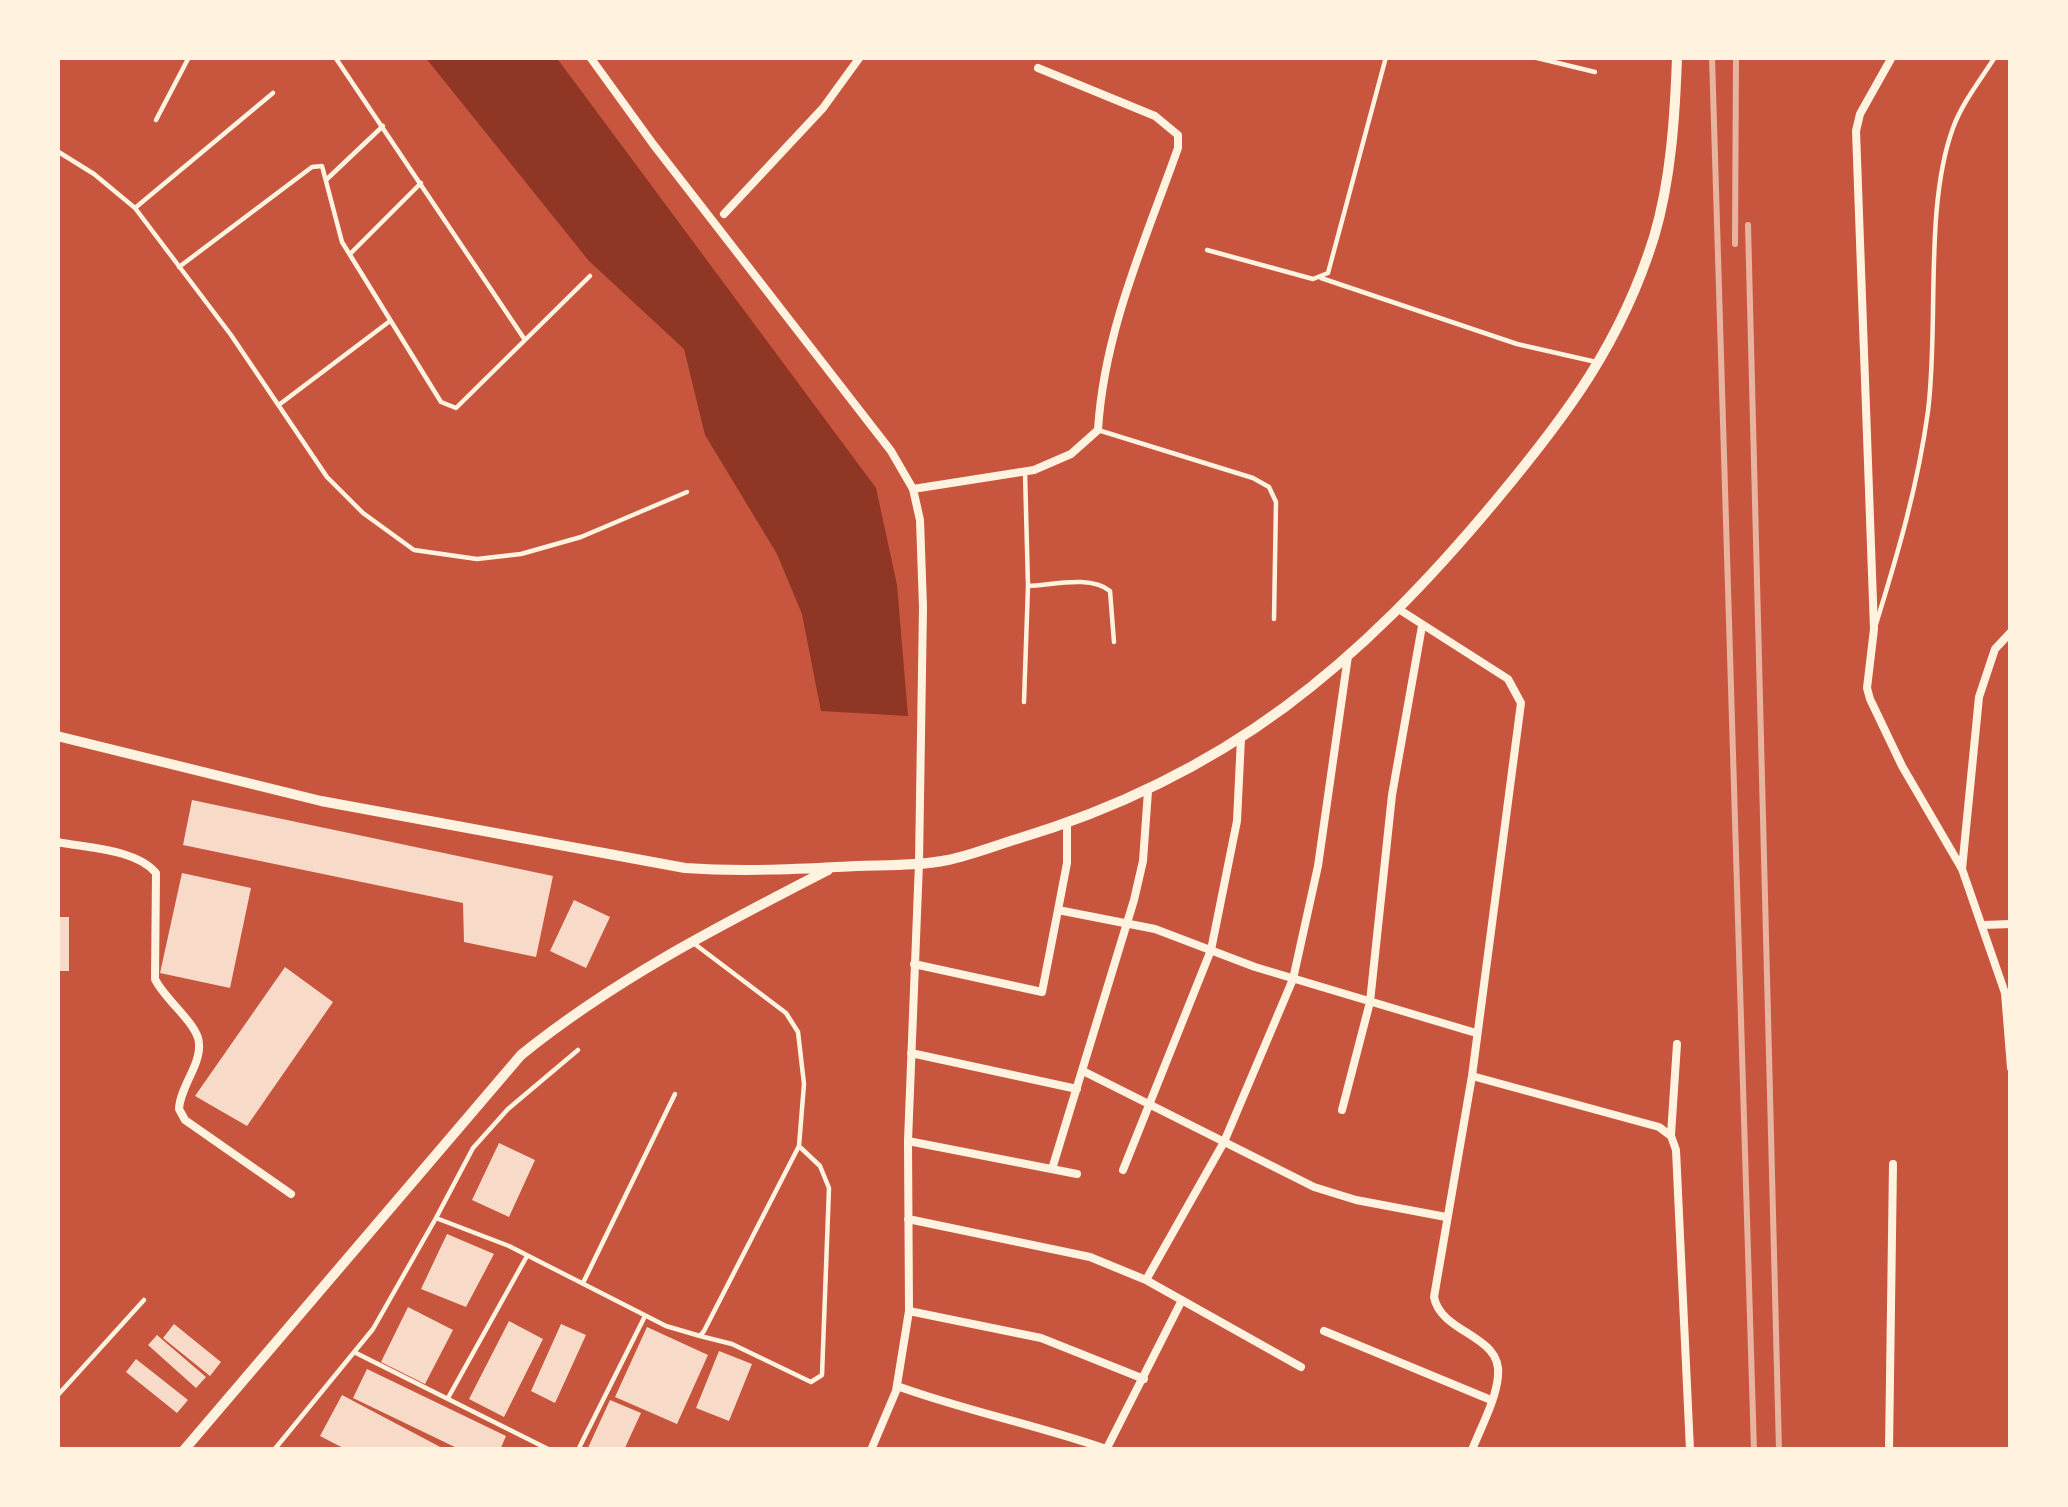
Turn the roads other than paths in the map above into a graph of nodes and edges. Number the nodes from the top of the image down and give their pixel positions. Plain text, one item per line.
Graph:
1 (189, 57) edge
2 (335, 57) edge
3 (590, 57) edge
4 (860, 57) edge
5 (1386, 57) edge
6 (1533, 57) edge
7 (1677, 57) edge
8 (1892, 57) edge
9 (1995, 57) edge
10 (1038, 68) dead end
11 (1595, 72) dead end
12 (273, 93) dead end
13 (156, 120) dead end
14 (383, 126) junction
15 (57, 151) edge
16 (326, 180) junction
17 (421, 183) junction
18 (135, 208) junction
19 (724, 214) dead end
20 (1207, 250) dead end
21 (350, 254) junction
22 (179, 267) junction
23 (590, 276) dead end
24 (1321, 278) junction
25 (390, 321) junction
26 (525, 340) junction
27 (1599, 362) junction
28 (278, 406) junction
29 (1098, 430) junction
30 (1025, 472) junction
31 (913, 489) junction
32 (687, 492) dead end
33 (1028, 586) junction
34 (1400, 610) junction
35 (1274, 619) dead end
36 (1422, 626) junction
37 (1874, 629) junction
38 (2011, 632) edge
39 (1114, 642) dead end
40 (1348, 656) junction
41 (1024, 703) dead end
42 (57, 736) edge
43 (1241, 738) junction
44 (1148, 790) junction
45 (1067, 824) junction
46 (57, 842) edge
47 (919, 863) junction
48 (833, 867) junction
49 (1962, 869) junction
50 (1058, 910) junction
51 (1127, 923) junction
52 (2011, 924) edge
53 (1983, 926) junction
54 (689, 940) junction
55 (1211, 950) junction
56 (914, 964) junction
57 (1294, 979) junction
58 (1370, 1002) junction
59 (1476, 1033) junction
60 (1677, 1044) dead end
61 (578, 1050) dead end
62 (911, 1053) junction
63 (2011, 1068) edge
64 (1083, 1071) junction
65 (1472, 1076) junction
66 (1077, 1089) junction
67 (675, 1094) dead end
68 (1150, 1105) junction
69 (1342, 1110) dead end
70 (1671, 1136) junction
71 (908, 1141) junction
72 (1224, 1142) junction
73 (799, 1146) junction
74 (1893, 1164) dead end
75 (1052, 1169) junction
76 (1123, 1170) dead end
77 (1077, 1174) dead end
78 (291, 1194) dead end
79 (1446, 1217) junction
80 (436, 1218) junction
81 (908, 1219) junction
82 (527, 1256) junction
83 (1145, 1280) junction
84 (583, 1284) junction
85 (144, 1300) dead end
86 (1182, 1300) junction
87 (909, 1311) junction
88 (645, 1316) junction
89 (1324, 1331) dead end
90 (700, 1336) junction
91 (354, 1352) junction
92 (1301, 1367) dead end
93 (1144, 1379) junction
94 (896, 1386) junction
95 (57, 1396) edge
96 (448, 1399) junction
97 (1491, 1400) junction
98 (184, 1450) edge
99 (274, 1450) edge
100 (550, 1450) edge
101 (578, 1450) edge
102 (871, 1450) edge
103 (1106, 1450) edge
104 (1472, 1450) edge
105 (1690, 1450) edge
106 (1889, 1450) edge

1 - 13 lane
2 - 14 lane
3 - 31 street
4 - 19 street
5 - 24 lane
6 - 11 lane
7 - 27 street
8 - 37 street
9 - 37 lane
10 - 29 street
12 - 18 lane
14 - 16 lane
14 - 17 lane
15 - 18 lane
16 - 21 lane
16 - 22 lane
17 - 21 lane
17 - 26 lane
18 - 22 lane
20 - 24 lane
21 - 25 lane
22 - 28 lane
23 - 26 lane
24 - 27 lane
25 - 26 lane
25 - 28 lane
27 - 34 street
28 - 32 lane
29 - 30 street
29 - 35 lane
30 - 31 street
30 - 33 lane
31 - 47 street
33 - 39 lane
33 - 41 lane
34 - 36 street
34 - 40 street
36 - 58 street
36 - 59 street
37 - 49 street
38 - 49 street
40 - 43 street
40 - 57 street
42 - 48 street
43 - 44 street
43 - 55 street
44 - 45 street
44 - 51 street
45 - 47 street
45 - 50 street
46 - 78 street
47 - 48 street
47 - 56 street
48 - 54 street
49 - 53 street
50 - 51 street
50 - 56 street
51 - 55 street
51 - 64 street
52 - 53 street
53 - 63 street
54 - 73 lane
54 - 98 street
55 - 57 street
55 - 68 street
56 - 62 street
57 - 58 street
57 - 72 street
58 - 59 street
58 - 69 street
59 - 65 street
60 - 70 street
61 - 80 lane
62 - 66 street
62 - 71 street
64 - 66 street
64 - 68 street
65 - 70 street
65 - 79 street
66 - 75 street
67 - 84 lane
68 - 72 street
68 - 76 street
70 - 105 street
71 - 75 street
71 - 81 street
72 - 79 street
72 - 83 street
73 - 90 lane
73 - 90 lane
74 - 106 street
75 - 77 street
79 - 97 street
80 - 82 lane
80 - 91 lane
81 - 83 street
81 - 87 street
82 - 84 lane
82 - 96 lane
83 - 86 street
84 - 88 lane
85 - 95 lane
86 - 92 street
86 - 93 street
87 - 93 street
87 - 94 street
88 - 90 lane
88 - 101 lane
89 - 97 street
91 - 96 lane
91 - 99 lane
93 - 103 street
94 - 102 street
94 - 103 street
96 - 100 lane
97 - 104 street

